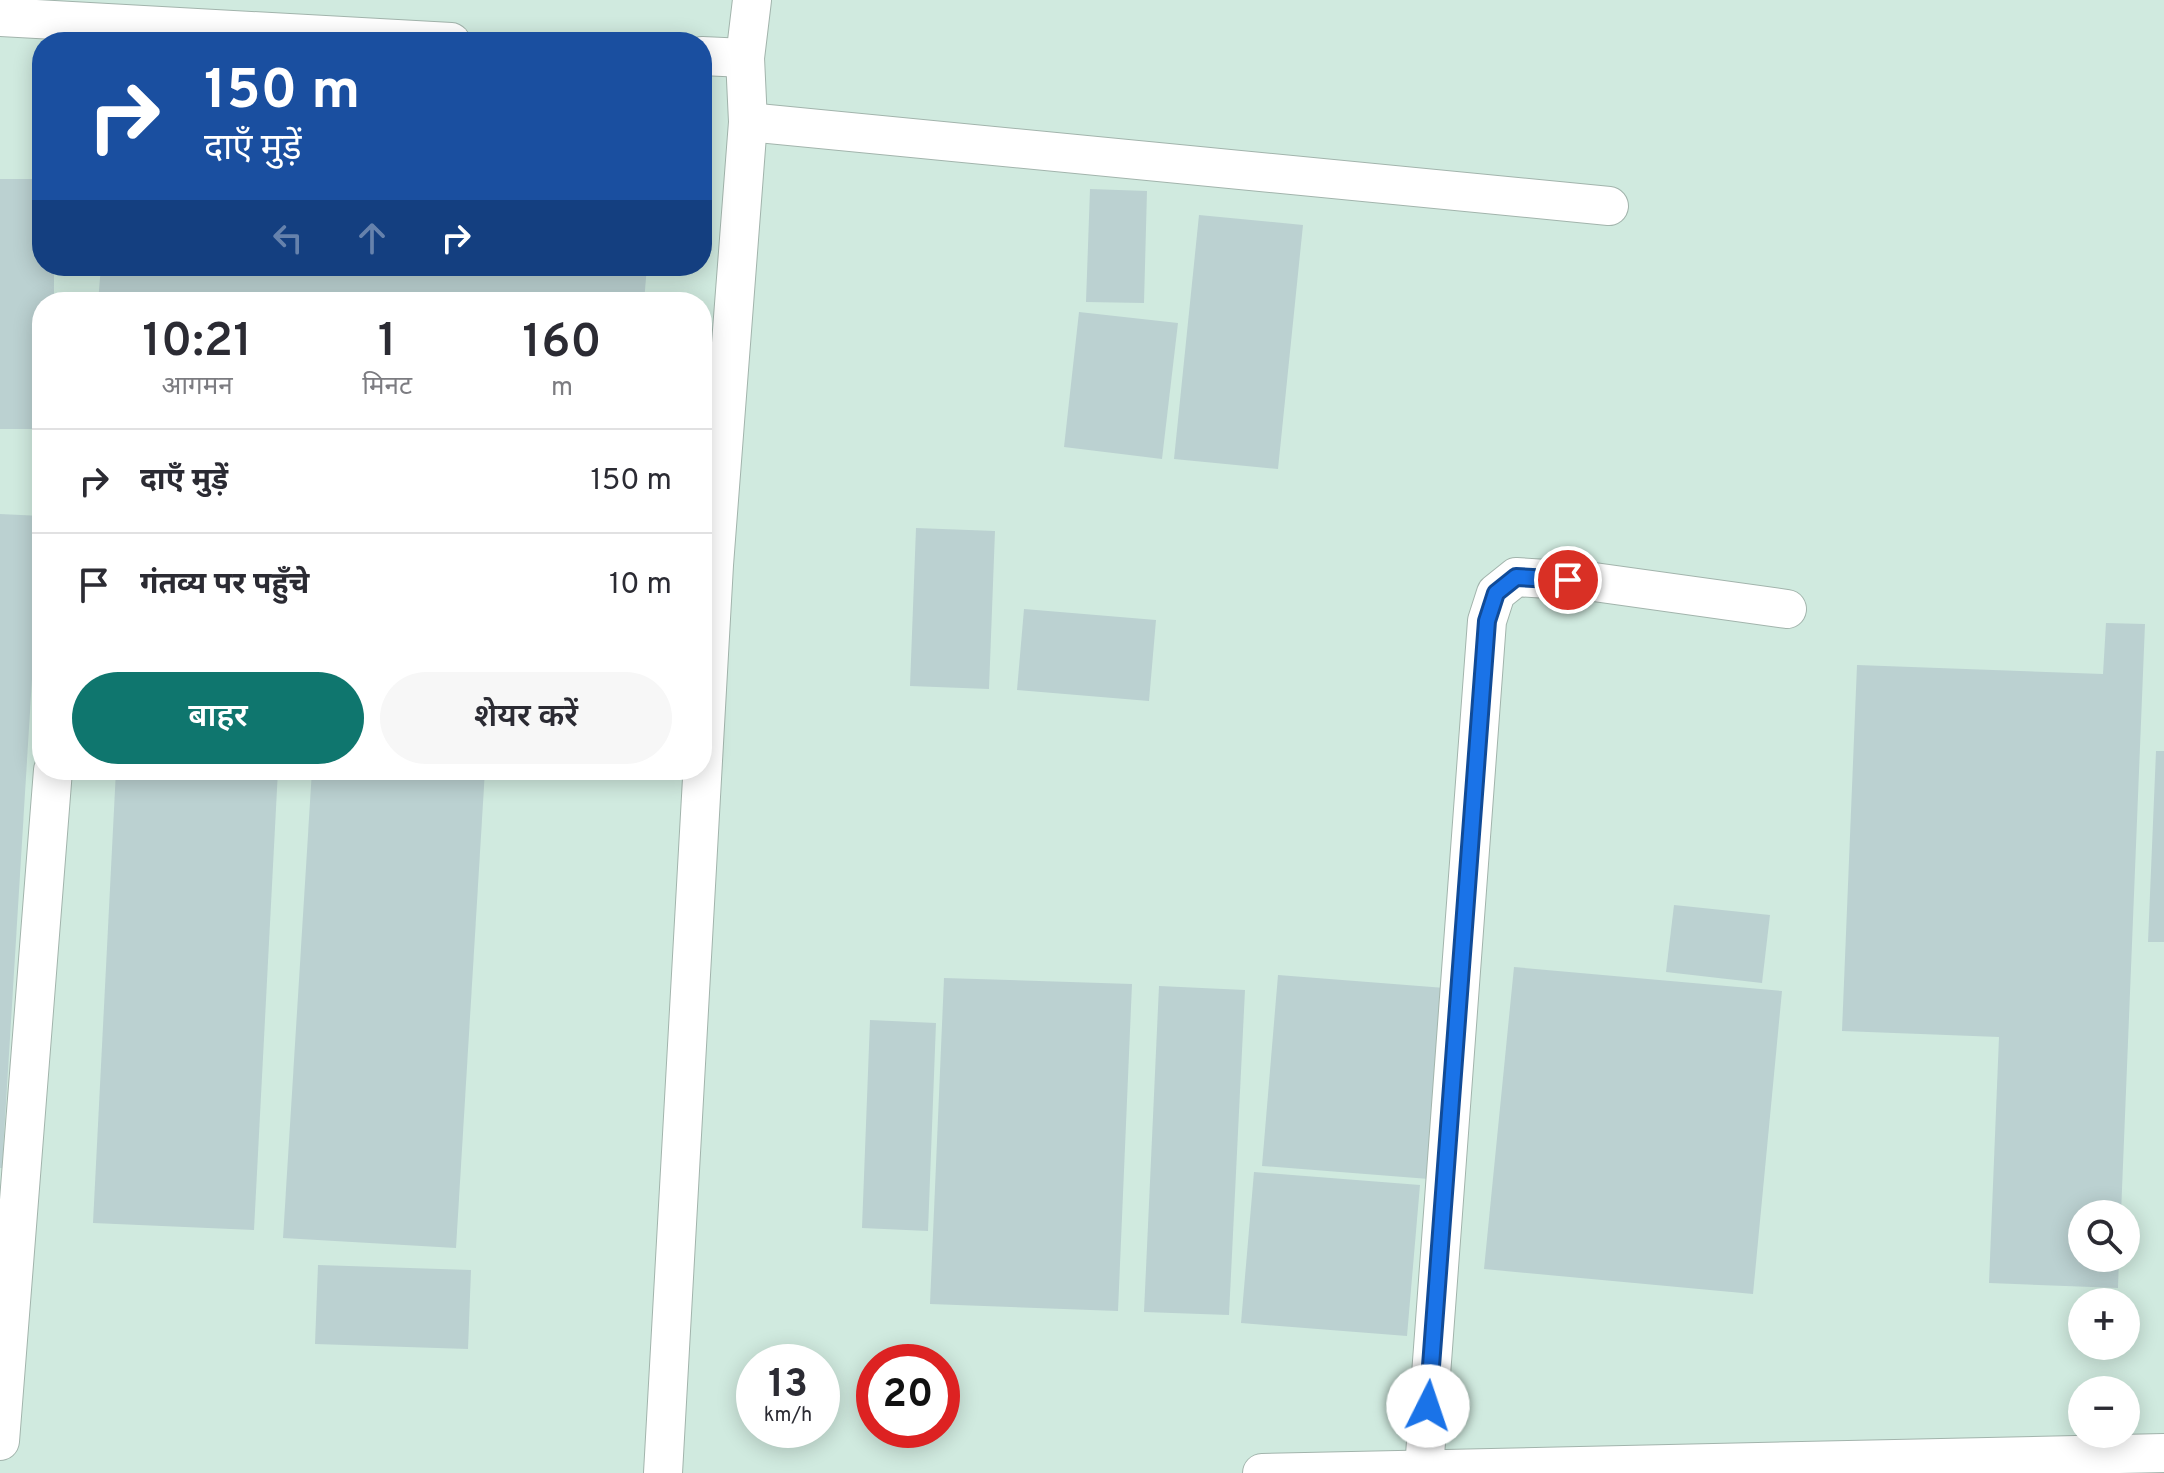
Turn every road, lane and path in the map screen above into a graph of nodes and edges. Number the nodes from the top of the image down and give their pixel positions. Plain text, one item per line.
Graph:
1 (752, 0) edge
2 (0, 17) edge
3 (271, 32) edge
4 (712, 56) edge
5 (745, 58) junction
6 (748, 122) junction
7 (1609, 206) dead end
8 (712, 521) edge
9 (1787, 609) dead end
10 (52, 780) edge
11 (697, 780) edge
12 (0, 1441) edge
13 (2164, 1453) edge
14 (1424, 1469) junction
15 (663, 1473) edge
16 (1262, 1473) edge

1 - 5 street
2 - 3 street
4 - 5 street
5 - 6 street
6 - 7 street
6 - 8 street
9 - 14 street
10 - 12 street
11 - 15 street
13 - 14 street
14 - 16 street

